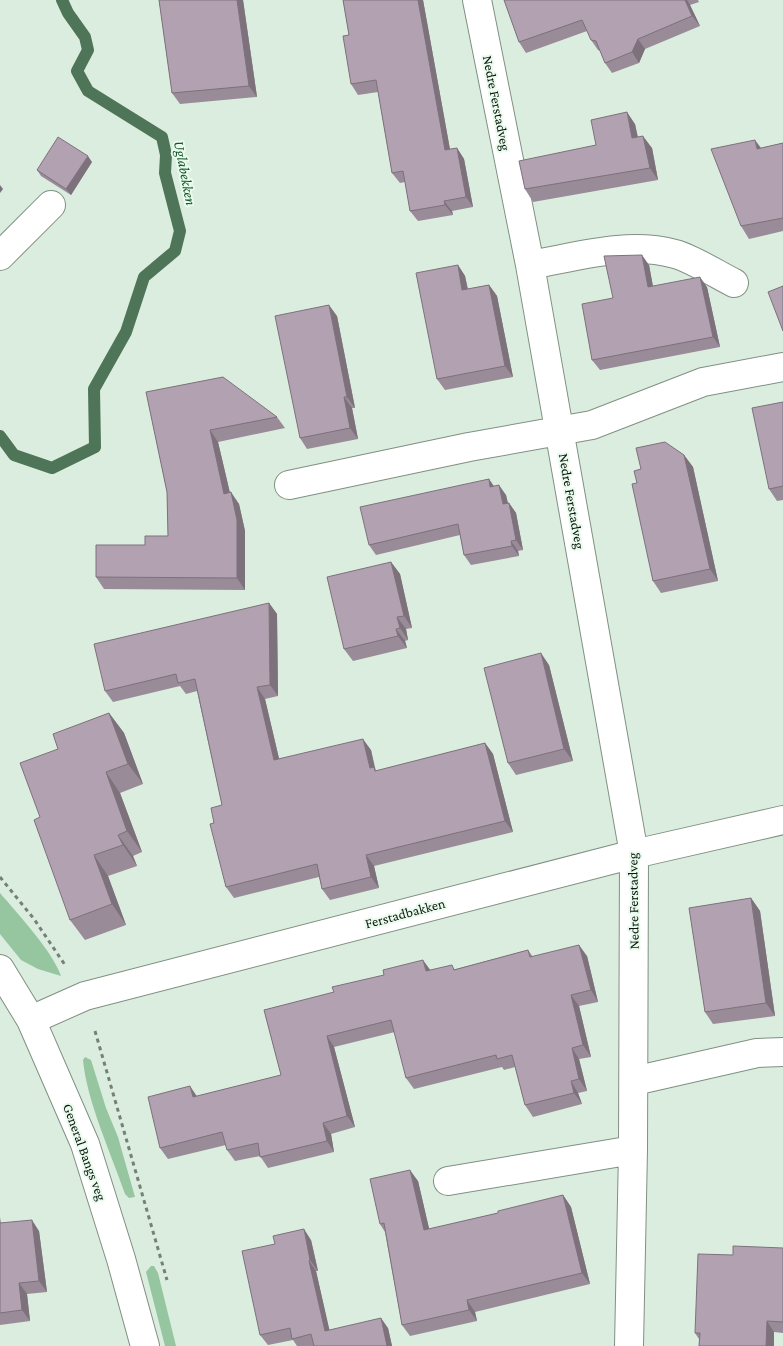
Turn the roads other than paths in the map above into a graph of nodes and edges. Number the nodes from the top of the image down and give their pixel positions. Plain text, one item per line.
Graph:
1 (477, 0) edge
2 (51, 205) dead end
3 (0, 256) edge
4 (530, 265) junction
5 (734, 283) dead end
6 (783, 367) edge
7 (559, 431) junction
8 (289, 485) dead end
9 (783, 820) edge
10 (634, 854) junction
11 (0, 969) edge
12 (32, 1020) junction
13 (783, 1052) edge
14 (634, 1081) junction
15 (633, 1150) junction
16 (448, 1181) dead end
17 (144, 1346) edge
18 (629, 1346) edge

1 - 4 street, Nedre Ferstadveg
2 - 3 street
4 - 5 street
4 - 7 street, Nedre Ferstadveg
6 - 7 street
7 - 8 street
7 - 10 street, Nedre Ferstadveg
9 - 10 street, Ferstadbakken
10 - 12 street, Ferstadbakken
10 - 14 street, Nedre Ferstadveg
11 - 12 street, General Bangs veg
12 - 17 street, General Bangs veg
13 - 14 street
14 - 15 street, Nedre Ferstadveg
15 - 16 street
15 - 18 street, Nedre Ferstadveg

